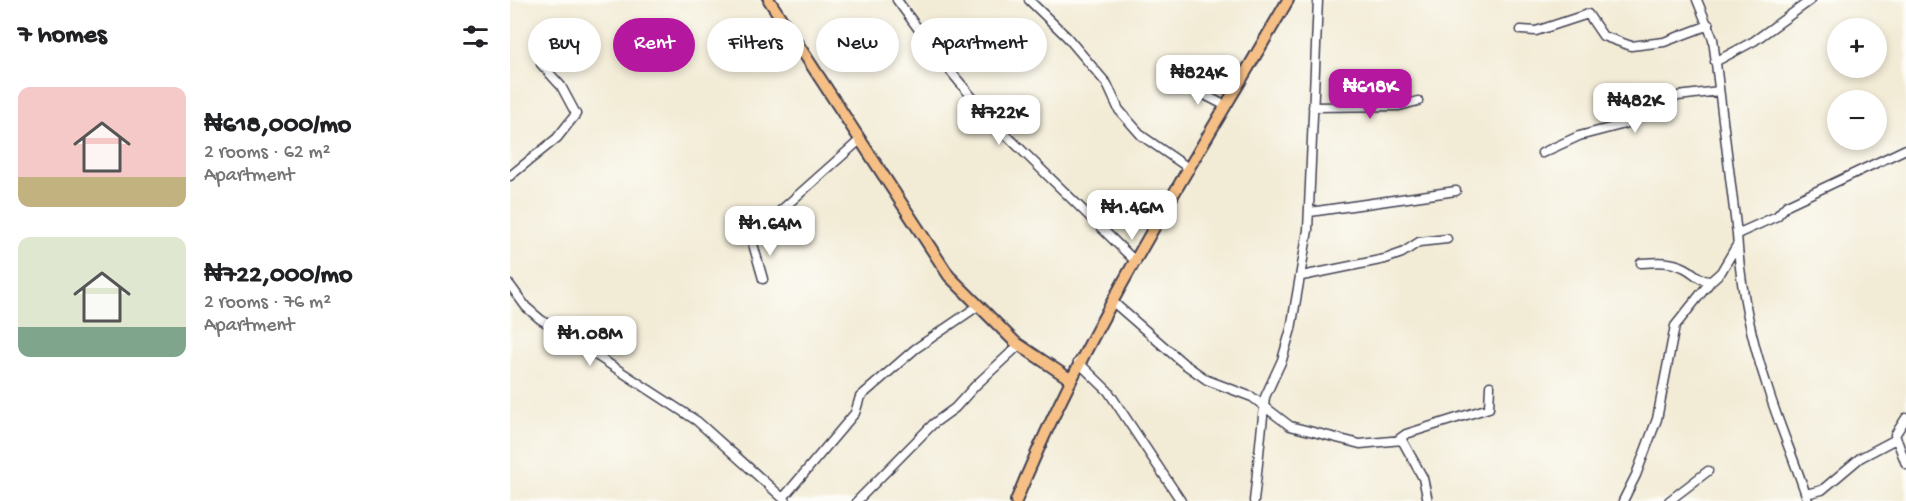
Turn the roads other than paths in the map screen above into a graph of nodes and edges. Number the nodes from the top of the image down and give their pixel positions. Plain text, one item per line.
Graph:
1 (769, 0) edge
2 (897, 0) edge
3 (1029, 0) edge
4 (1288, 0) edge
5 (1318, 0) edge
6 (1697, 0) edge
7 (1811, 0) edge
8 (1709, 25) junction
9 (1521, 30) dead end
10 (1715, 62) junction
11 (548, 72) edge
12 (1188, 83) dead end
13 (1719, 91) junction
14 (1418, 101) dead end
15 (1227, 106) junction
16 (1313, 107) junction
17 (861, 139) junction
18 (1906, 149) edge
19 (1542, 153) dead end
20 (1190, 169) junction
21 (510, 176) edge
22 (1456, 191) dead end
23 (1310, 212) junction
24 (1737, 234) junction
25 (1448, 239) dead end
26 (1737, 244) junction
27 (1136, 262) junction
28 (1641, 263) dead end
29 (1302, 276) junction
30 (763, 279) dead end
31 (1711, 281) junction
32 (510, 285) edge
33 (1113, 302) junction
34 (978, 306) junction
35 (1019, 345) junction
36 (1078, 362) junction
37 (1070, 379) junction
38 (1490, 386) dead end
39 (1263, 405) junction
40 (1906, 418) edge
41 (1399, 439) junction
42 (1896, 439) junction
43 (1906, 464) edge
44 (1708, 471) dead end
45 (1807, 498) edge
46 (784, 500) edge
47 (857, 501) edge
48 (1016, 501) edge
49 (1181, 501) edge
50 (1254, 501) edge
51 (1428, 501) edge
52 (1623, 501) edge
53 (1669, 501) edge

1 - 17 main road
2 - 27 street
3 - 20 street
4 - 15 main road
5 - 16 street
6 - 8 street
7 - 10 street
8 - 9 street
8 - 10 street
10 - 13 street
11 - 21 street
12 - 15 street
13 - 19 street
13 - 24 street
14 - 16 street
15 - 20 main road
16 - 23 street
17 - 30 street
17 - 34 main road
18 - 24 street
20 - 27 main road
22 - 23 street
23 - 29 street
24 - 26 street
25 - 29 street
26 - 31 street
26 - 45 street
27 - 33 main road
28 - 31 street
29 - 39 street
31 - 52 street
32 - 46 street
33 - 36 main road
33 - 39 street
34 - 35 main road
34 - 46 street
35 - 37 main road
35 - 47 street
36 - 37 main road
36 - 49 street
37 - 48 main road
38 - 41 street
39 - 41 street
39 - 50 street
40 - 42 street
41 - 51 street
42 - 43 street
42 - 45 street
44 - 53 street

